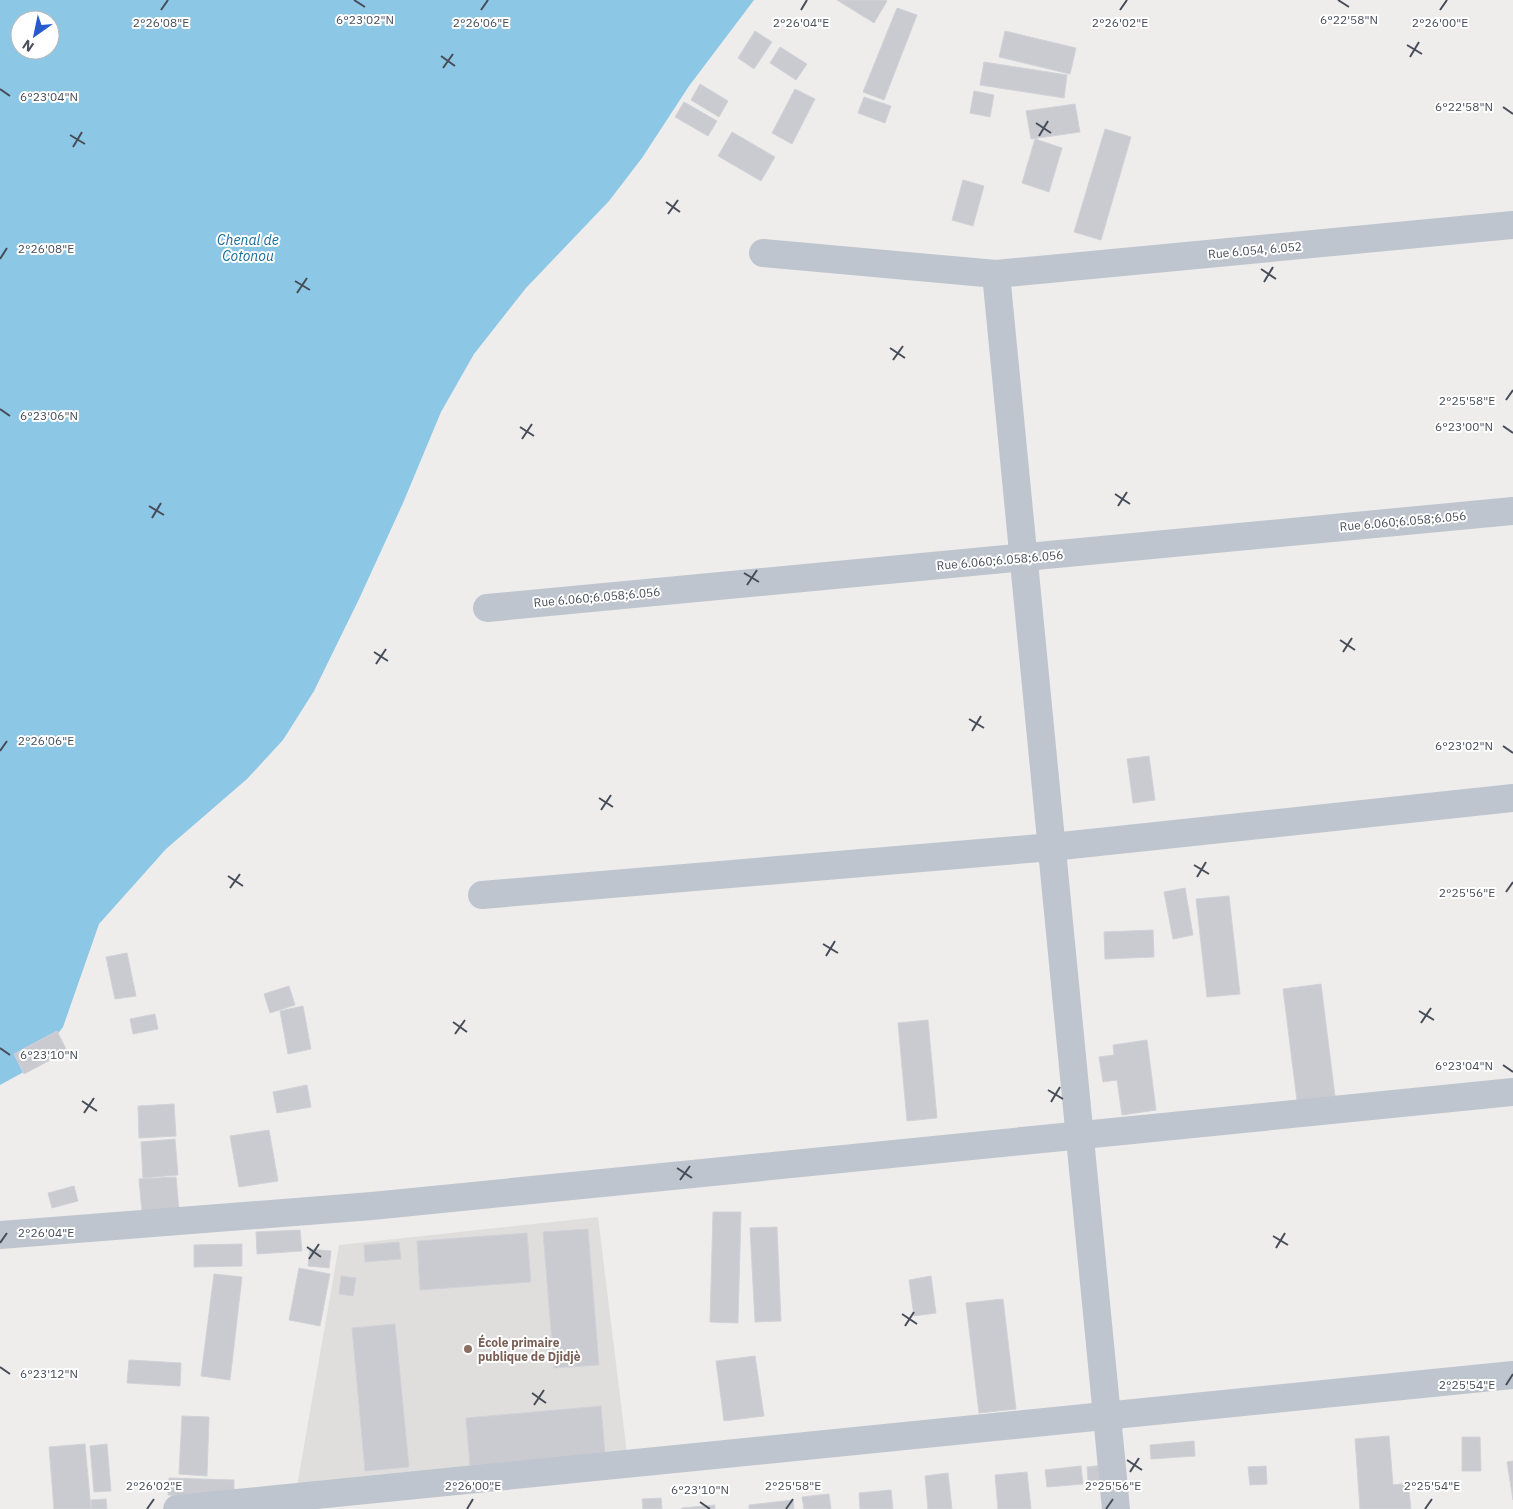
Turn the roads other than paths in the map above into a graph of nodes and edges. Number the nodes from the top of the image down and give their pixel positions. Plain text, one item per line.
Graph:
1 (1513, 225) edge
2 (763, 253) dead end
3 (996, 274) junction
4 (1513, 511) edge
5 (1024, 557) junction
6 (487, 608) dead end
7 (1513, 798) edge
8 (1052, 847) junction
9 (482, 894) dead end
10 (1513, 1092) edge
11 (1080, 1134) junction
12 (0, 1235) edge
13 (1513, 1375) edge
14 (1107, 1415) junction
15 (269, 1505) edge
16 (177, 1509) edge
17 (1116, 1509) edge

1 - 3 street, Rue 6.054, 6.052
2 - 3 street, Rue 6.054, 6.052
3 - 5 street
4 - 5 street, Rue 6.060;6.058;6.056
5 - 6 street, Rue 6.060;6.058;6.056
5 - 8 street
7 - 8 street
8 - 9 street
8 - 11 street
10 - 11 street
11 - 12 street
11 - 14 street
13 - 14 street
14 - 15 street
14 - 17 street
15 - 16 street

